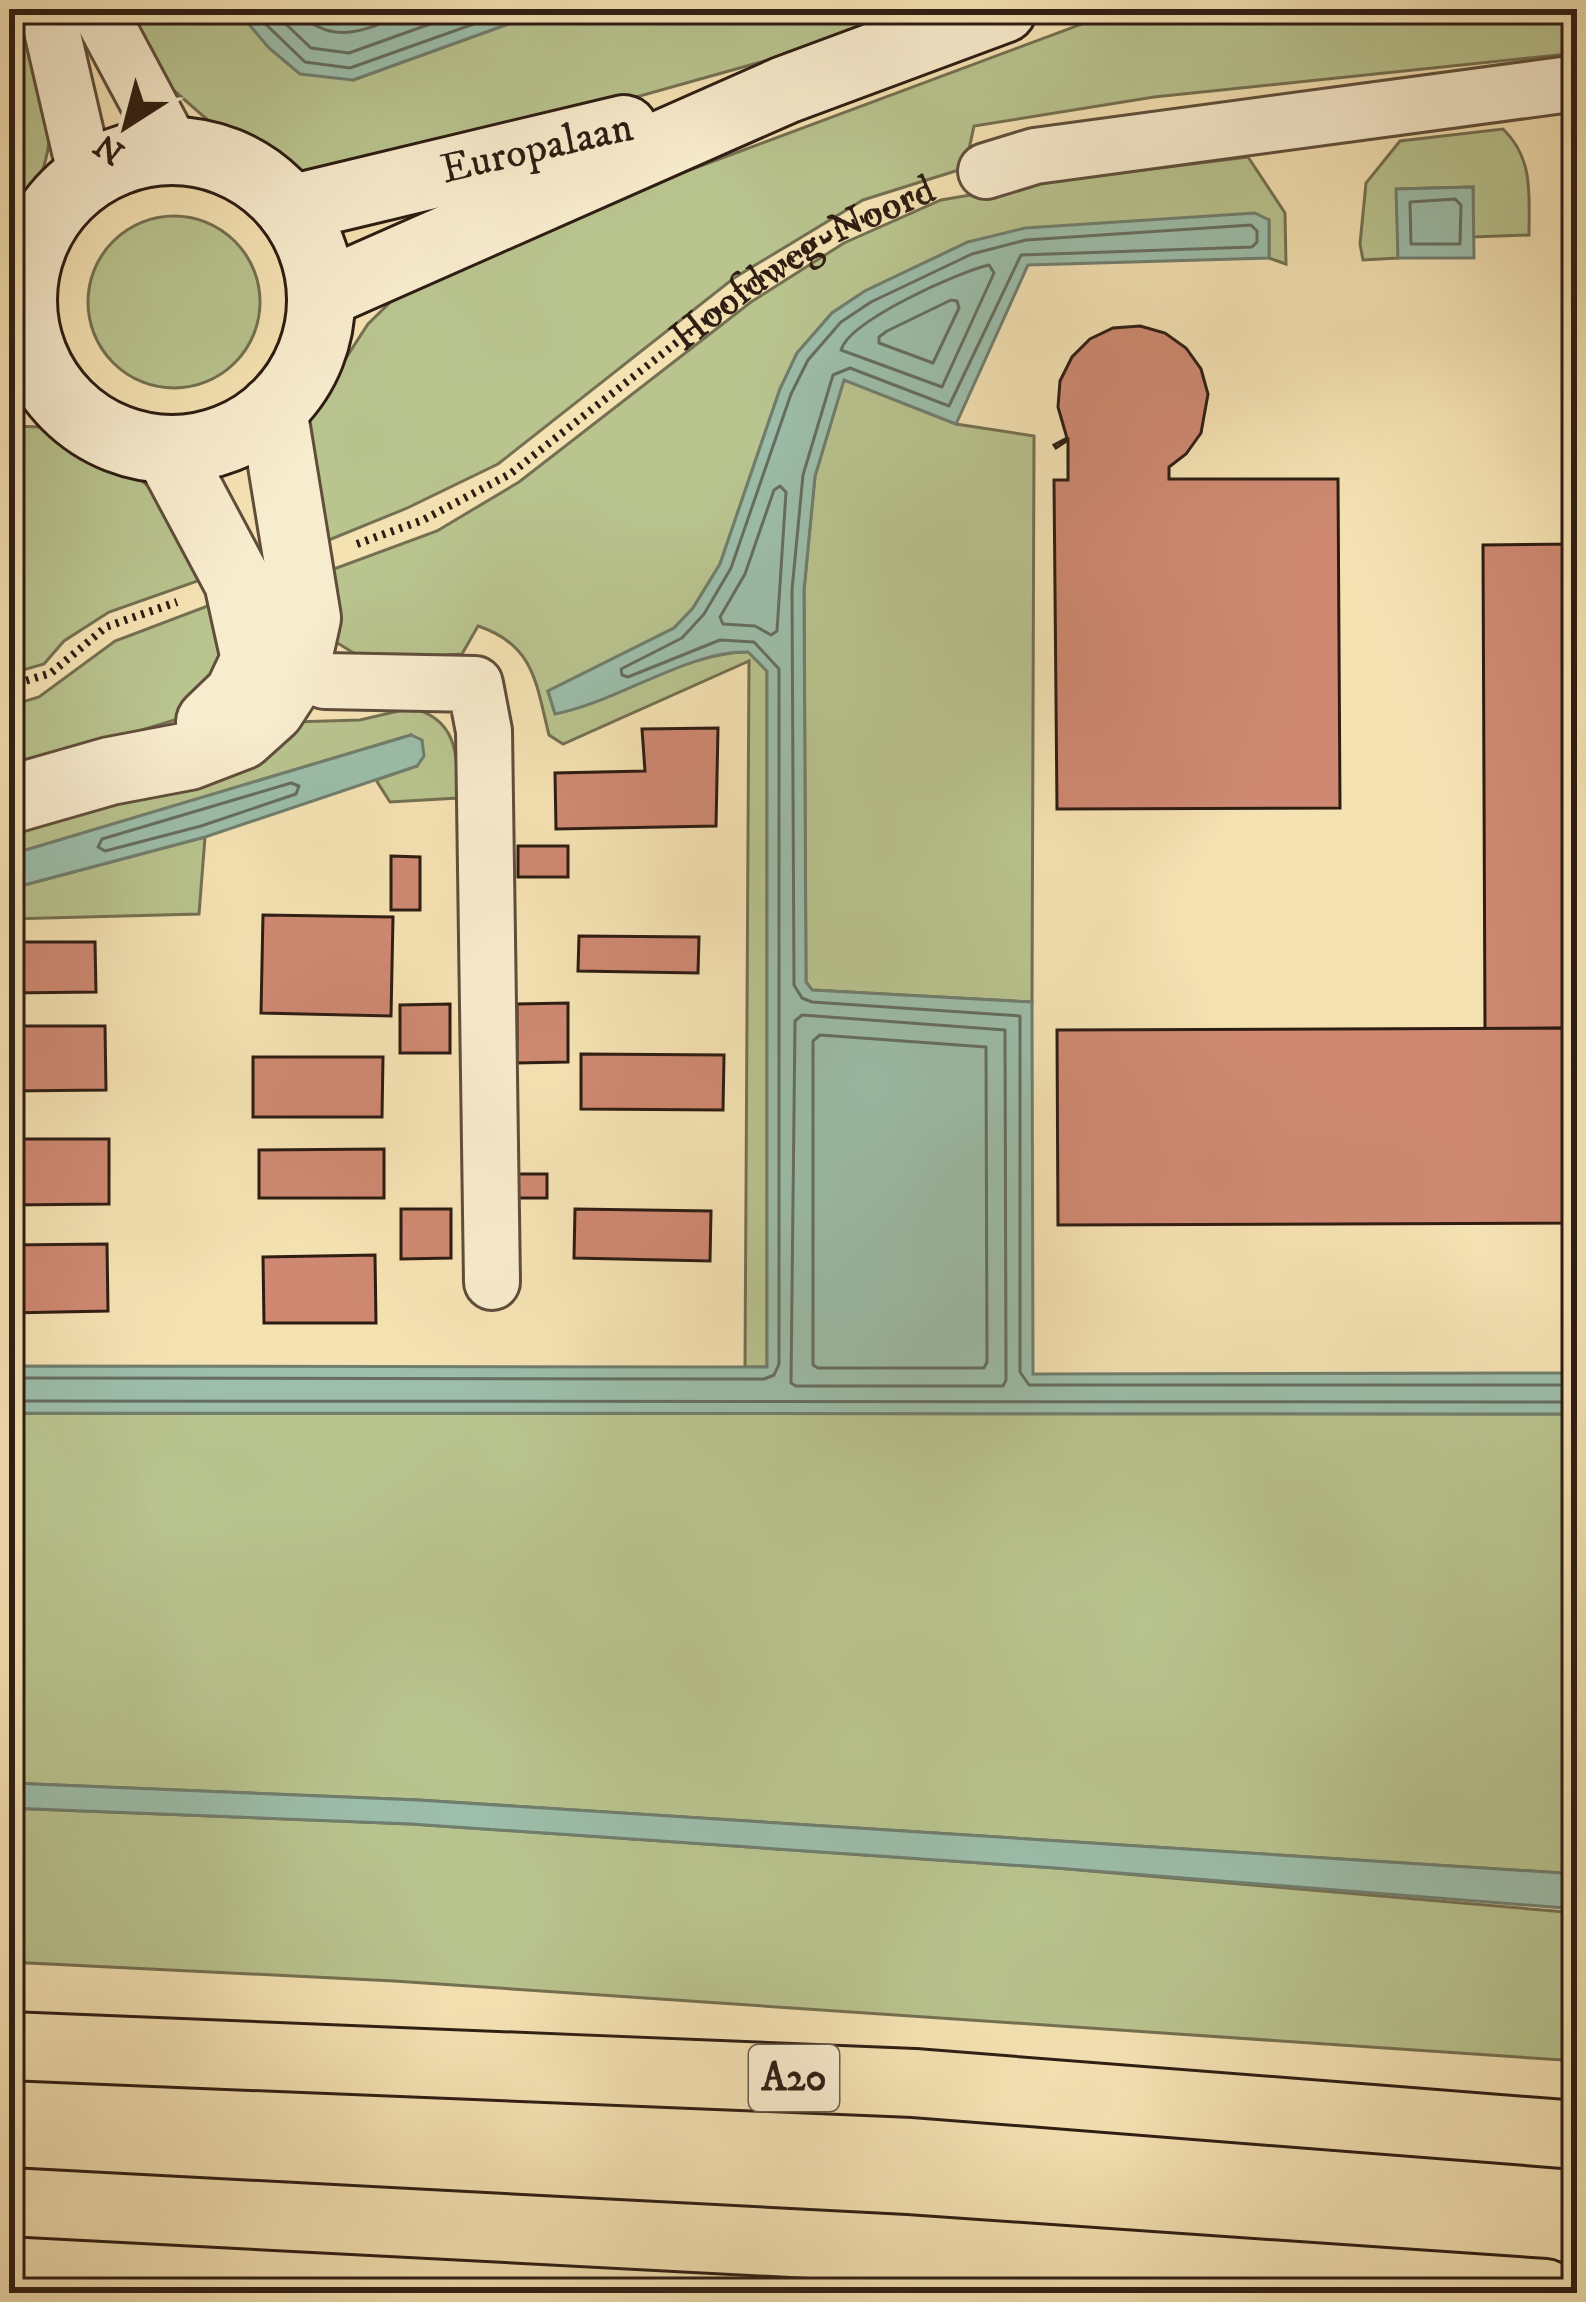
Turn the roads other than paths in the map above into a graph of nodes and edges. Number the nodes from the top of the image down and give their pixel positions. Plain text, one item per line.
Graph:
1 (47, 9) edge
2 (98, 9) edge
3 (1003, 9) edge
4 (1577, 83) edge
5 (785, 90) junction
6 (174, 151) junction
7 (986, 172) road end
8 (86, 177) junction
9 (290, 208) junction
10 (321, 295) junction
11 (16, 307) edge
12 (33, 402) edge
13 (273, 410) junction
14 (167, 449) junction
15 (275, 665) junction
16 (9, 800) edge
17 (492, 1282) dead end
18 (9, 2045) edge
19 (1577, 2135) edge
20 (9, 2202) edge
21 (1545, 2293) edge

1 - 8 street
2 - 6 street
3 - 5 main road, Europalaan
4 - 7 street, Hoofdweg-Noord
5 - 9 main road, Europalaan
5 - 10 main road, Europalaan
6 - 8 main road
6 - 9 main road
8 - 11 main road
9 - 10 main road
10 - 13 main road
11 - 12 main road
12 - 14 main road
13 - 14 main road
13 - 15 main road
14 - 15 main road
15 - 16 main road
15 - 17 street
18 - 19 highway, A20
20 - 21 highway

